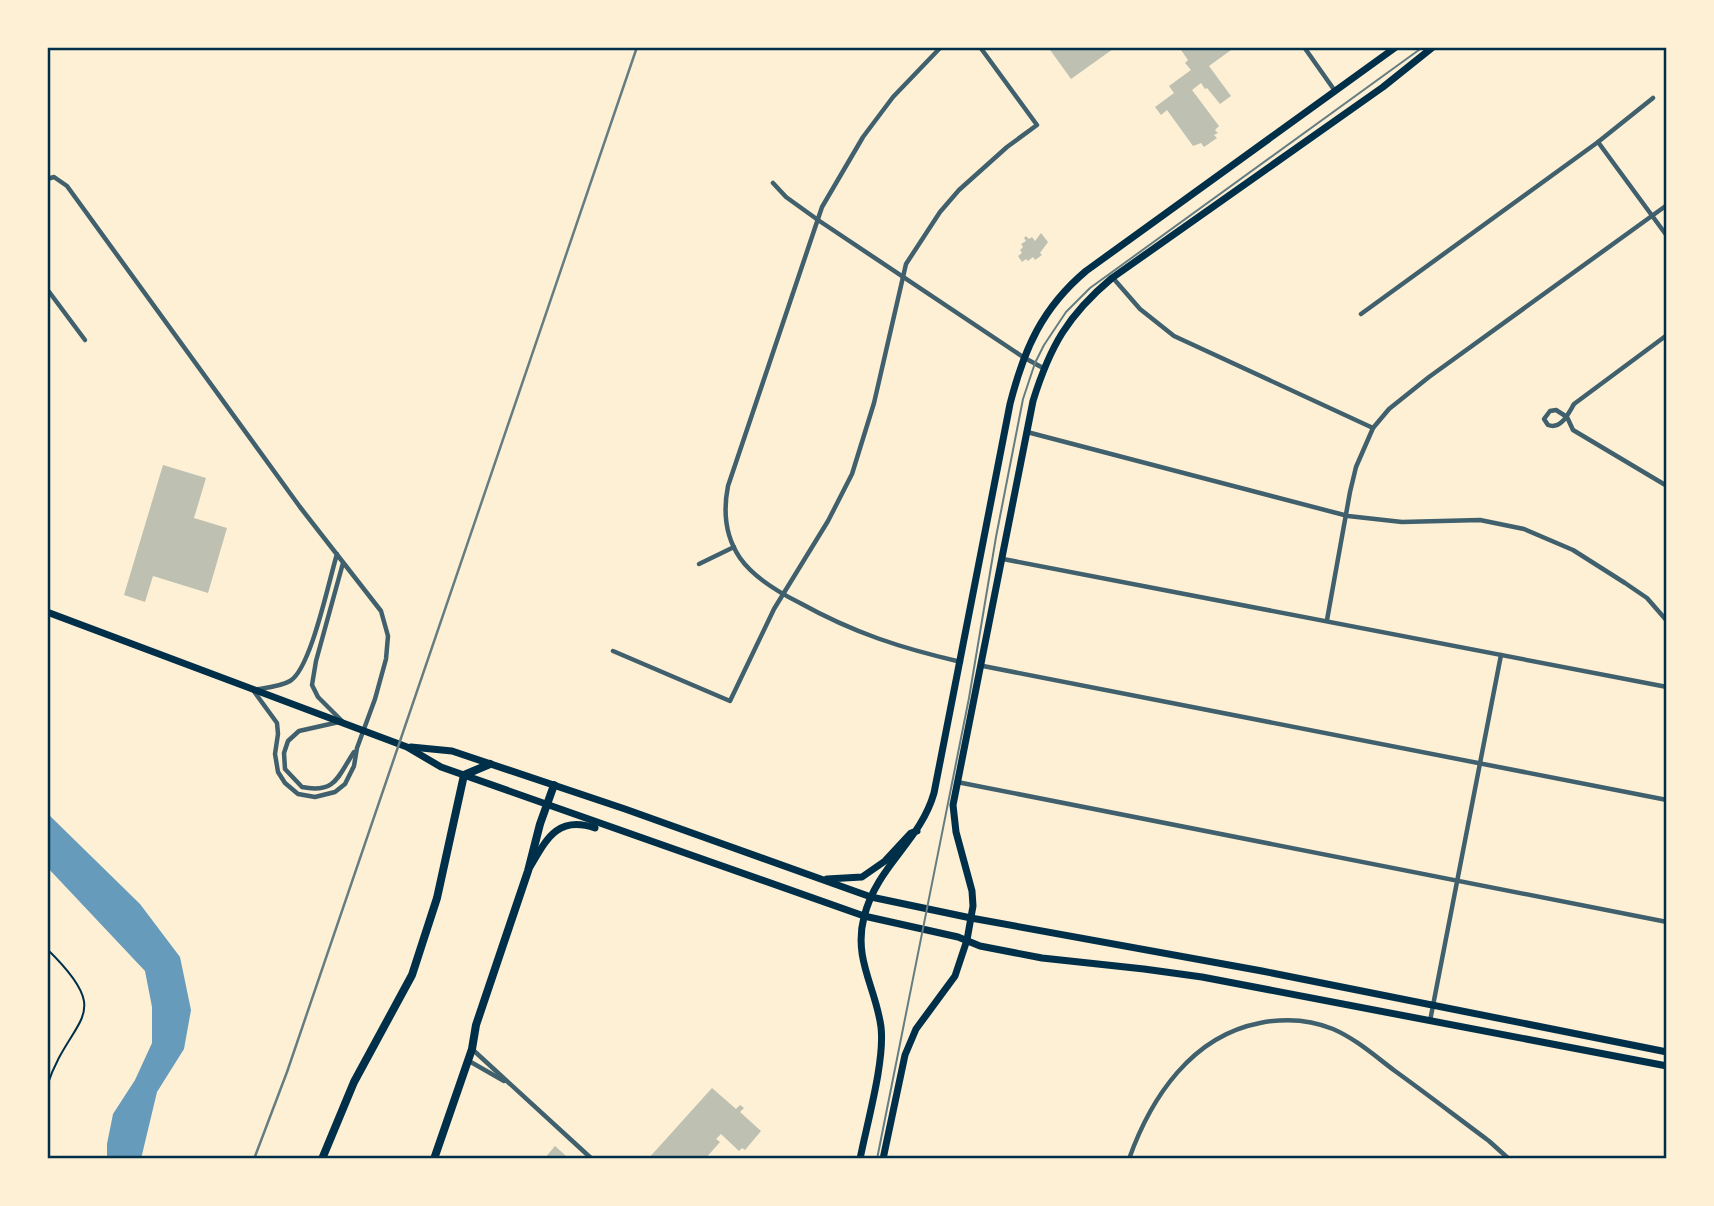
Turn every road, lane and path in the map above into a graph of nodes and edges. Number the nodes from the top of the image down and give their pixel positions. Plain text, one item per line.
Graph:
1 (941, 47) edge
2 (980, 47) edge
3 (1304, 47) edge
4 (1396, 47) edge
5 (1433, 47) edge
6 (1336, 92) junction
7 (1653, 98) dead end
8 (1598, 142) junction
9 (47, 179) edge
10 (772, 183) dead end
11 (1667, 205) edge
12 (1652, 215) junction
13 (818, 220) junction
14 (1667, 236) edge
15 (902, 276) junction
16 (1112, 278) junction
17 (47, 289) edge
18 (1361, 314) dead end
19 (1667, 335) edge
20 (85, 340) dead end
21 (1023, 357) junction
22 (1043, 368) junction
23 (1567, 417) junction
24 (1373, 428) junction
25 (1027, 432) junction
26 (1667, 486) edge
27 (1348, 516) junction
28 (734, 547) junction
29 (337, 554) junction
30 (1003, 559) junction
31 (343, 562) junction
32 (699, 564) dead end
33 (783, 594) junction
34 (47, 612) edge
35 (1327, 620) junction
36 (1667, 621) edge
37 (613, 651) dead end
38 (1501, 655) junction
39 (961, 662) junction
40 (983, 666) junction
41 (1667, 687) edge
42 (253, 690) junction
43 (343, 722) junction
44 (407, 747) junction
45 (357, 748) junction
46 (490, 764) junction
47 (1481, 764) junction
48 (464, 775) junction
49 (957, 782) junction
50 (554, 785) junction
51 (1667, 800) edge
52 (547, 806) junction
53 (917, 831) junction
54 (630, 835) junction
55 (528, 871) junction
56 (820, 879) junction
57 (1457, 881) junction
58 (871, 897) junction
59 (864, 916) junction
60 (971, 918) junction
61 (1667, 922) edge
62 (967, 940) junction
63 (47, 950) edge
64 (1433, 1006) junction
65 (1430, 1022) junction
66 (472, 1049) junction
67 (1667, 1052) edge
68 (468, 1061) junction
69 (1667, 1066) edge
70 (507, 1083) junction
71 (47, 1086) edge
72 (322, 1159) edge
73 (434, 1159) edge
74 (592, 1159) edge
75 (860, 1159) edge
76 (883, 1159) edge
77 (1129, 1159) edge
78 (1509, 1159) edge

1 - 13 street
2 - 15 street
3 - 6 street
4 - 6 main road
5 - 16 main road
6 - 21 main road
7 - 8 street
8 - 12 street
8 - 18 street
9 - 29 street
10 - 13 street
11 - 12 street
12 - 14 street
12 - 24 street
13 - 15 street
13 - 28 street
15 - 21 street
15 - 33 street
16 - 22 main road
16 - 24 street
17 - 20 street
19 - 23 street
21 - 22 street
21 - 39 main road
22 - 25 main road
23 - 23 street
23 - 26 street
24 - 27 street
25 - 27 street
25 - 30 main road
27 - 35 street
27 - 36 street
28 - 32 street
28 - 33 street
29 - 31 street
29 - 42 street
30 - 35 street
30 - 40 main road
31 - 43 street
31 - 45 street
33 - 37 street
33 - 39 street
34 - 42 main road
35 - 38 street
38 - 41 street
38 - 47 street
39 - 53 main road
40 - 47 street
40 - 49 main road
42 - 43 main road
42 - 45 street
43 - 44 main road
43 - 45 street
44 - 46 main road
44 - 48 main road
46 - 48 highway
46 - 50 main road
47 - 51 street
47 - 57 street
48 - 52 main road
48 - 72 highway
49 - 57 street
49 - 60 main road
50 - 52 highway
50 - 56 main road
52 - 54 main road
52 - 55 highway
53 - 56 main road
53 - 58 main road
54 - 55 main road
54 - 59 main road
55 - 66 highway
56 - 58 main road
57 - 61 street
57 - 64 street
58 - 59 main road
58 - 60 main road
59 - 62 main road
59 - 75 main road
60 - 62 main road
60 - 64 main road
62 - 65 main road
62 - 76 main road
63 - 71 path
64 - 65 street
64 - 67 main road
65 - 69 main road
66 - 68 highway
66 - 70 street
68 - 70 street
68 - 73 highway
70 - 74 street
77 - 78 street

